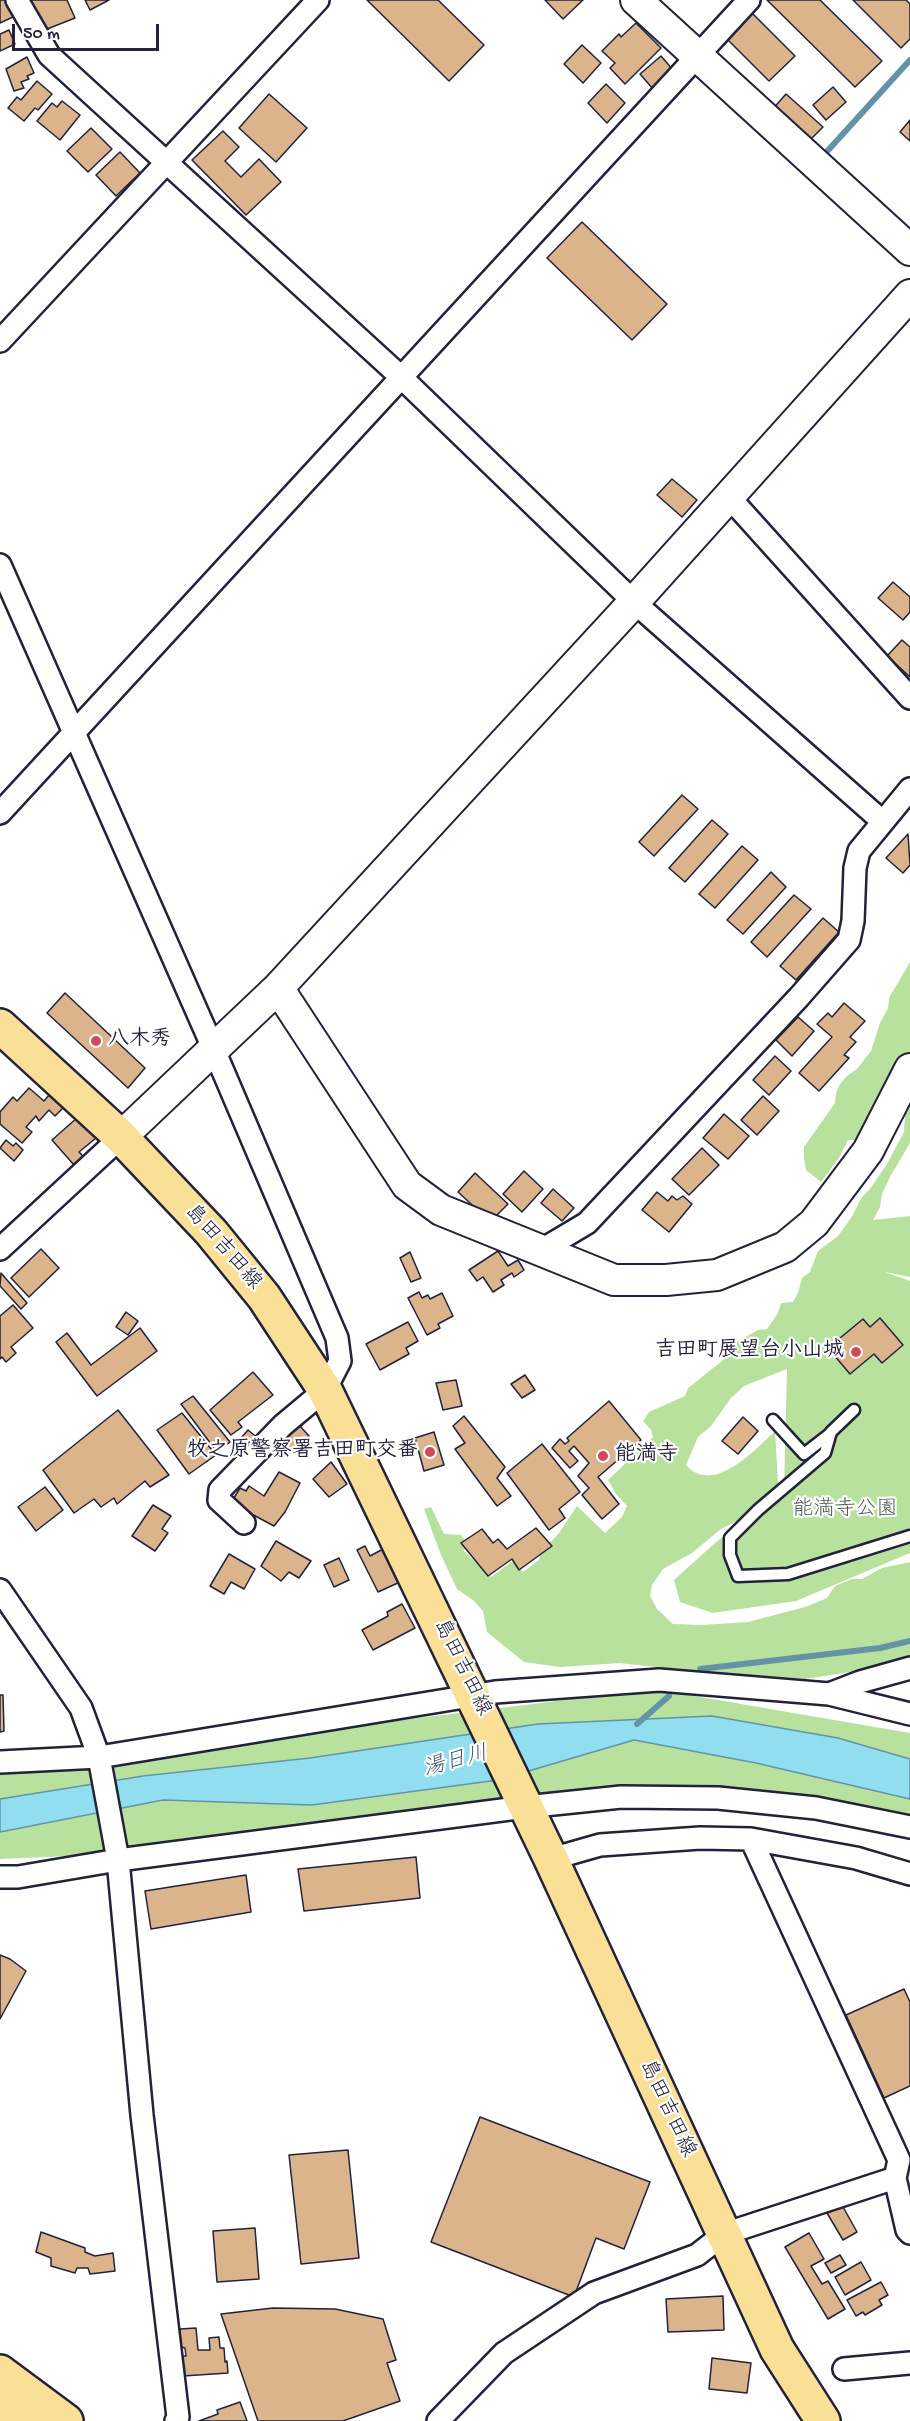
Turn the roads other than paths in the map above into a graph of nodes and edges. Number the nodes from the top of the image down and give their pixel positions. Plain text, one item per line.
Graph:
1 (17, 0) edge
2 (318, 0) edge
3 (636, 0) edge
4 (749, 0) edge
5 (697, 57) junction
6 (167, 163) junction
7 (910, 250) edge
8 (910, 295) edge
9 (0, 341) edge
10 (401, 377) junction
11 (729, 497) junction
12 (0, 565) edge
13 (634, 602) junction
14 (910, 698) edge
15 (74, 733) junction
16 (910, 789) edge
17 (0, 813) edge
18 (882, 821) junction
19 (278, 988) junction
20 (0, 1026) edge
21 (214, 1050) junction
22 (910, 1070) edge
23 (121, 1137) junction
24 (0, 1249) edge
25 (540, 1251) junction
26 (325, 1390) junction
27 (854, 1410) dead end
28 (773, 1420) dead end
29 (831, 1432) junction
30 (244, 1523) dead end
31 (910, 1536) edge
32 (0, 1590) edge
33 (910, 1668) edge
34 (830, 1694) junction
35 (474, 1695) junction
36 (910, 1714) edge
37 (99, 1757) junction
38 (0, 1762) edge
39 (525, 1807) junction
40 (910, 1827) edge
41 (751, 1839) junction
42 (551, 1859) junction
43 (117, 1860) junction
44 (910, 1874) edge
45 (0, 1877) edge
46 (895, 2178) junction
47 (910, 2233) edge
48 (724, 2234) junction
49 (910, 2363) edge
50 (844, 2369) dead end
51 (0, 2372) edge
52 (0, 2404) edge
53 (22, 2421) edge
54 (66, 2421) edge
55 (176, 2421) edge
56 (438, 2421) edge
57 (823, 2421) edge

1 - 6 street
2 - 6 street
3 - 5 street
4 - 5 street
5 - 7 street
5 - 10 street
6 - 9 street
6 - 10 street
8 - 11 street
10 - 13 street
10 - 15 street
11 - 13 street
11 - 14 street
12 - 15 street
13 - 18 street
13 - 19 street
15 - 17 street
15 - 21 street
16 - 18 street
18 - 25 street
19 - 21 street
19 - 25 street
20 - 23 main road, 島田吉田線
21 - 23 street
21 - 26 street
22 - 25 street
23 - 24 street
23 - 26 main road, 島田吉田線
26 - 30 street
26 - 35 main road, 島田吉田線
27 - 29 lane
28 - 29 lane
29 - 31 lane
32 - 37 street
33 - 34 street
34 - 35 street
34 - 36 street
35 - 37 street
35 - 39 main road, 島田吉田線
37 - 38 street
37 - 43 street
39 - 40 street
39 - 42 main road, 島田吉田線
39 - 43 street
41 - 42 street
41 - 44 street
41 - 46 street
42 - 48 main road, 島田吉田線
43 - 45 street
43 - 55 street
46 - 47 street
46 - 48 street
48 - 56 street
48 - 57 main road, 島田吉田線
49 - 50 street
51 - 54 main road
52 - 53 main road

